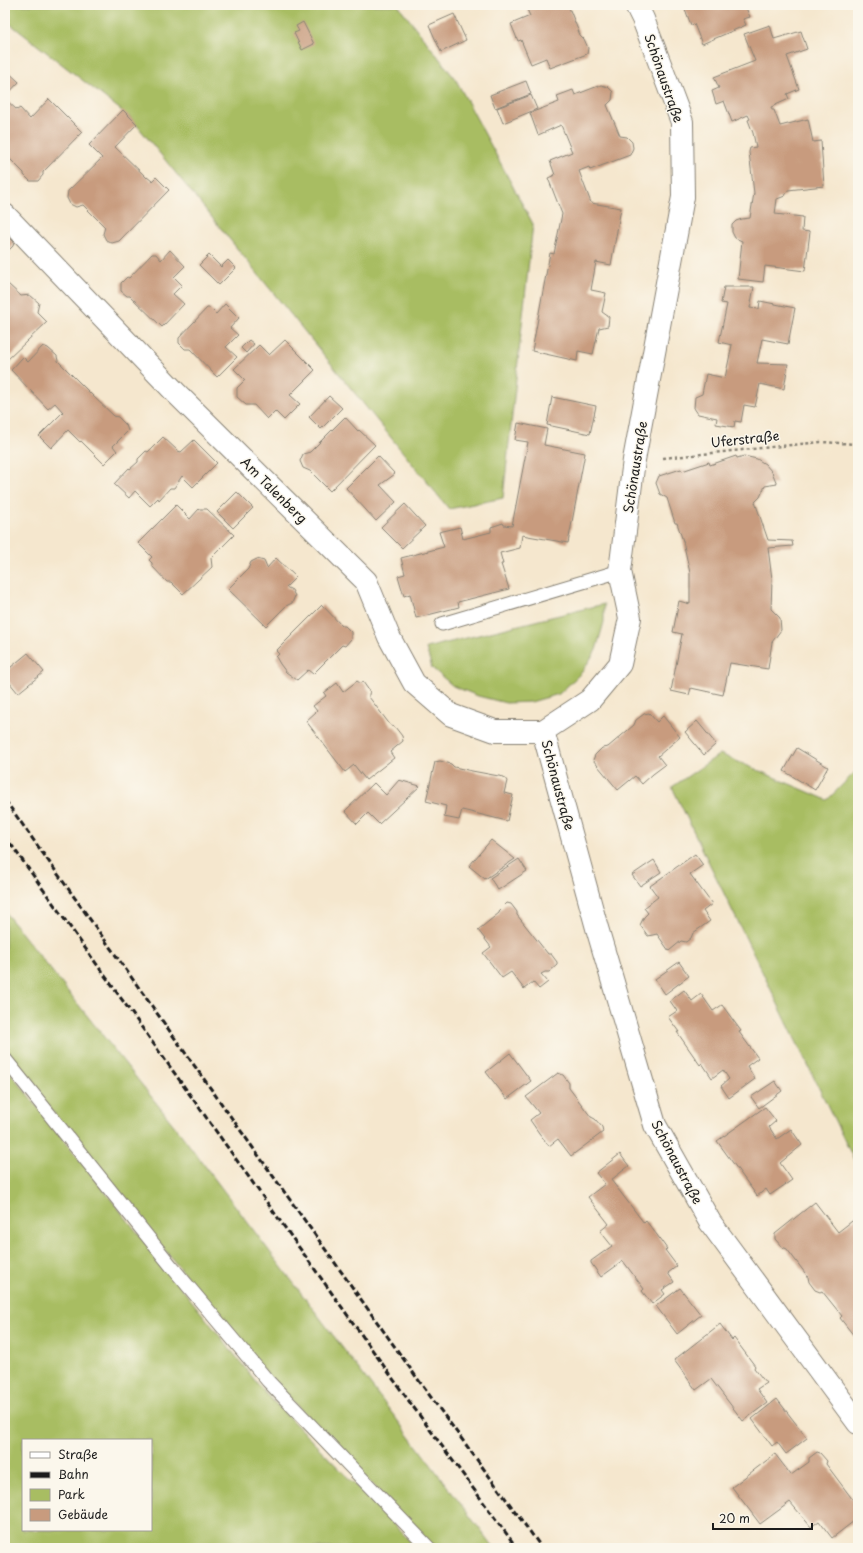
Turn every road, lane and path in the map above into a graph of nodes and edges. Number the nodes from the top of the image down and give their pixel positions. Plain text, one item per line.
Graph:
1 (636, 5) edge
2 (5, 215) edge
3 (858, 444) edge
4 (634, 460) junction
5 (620, 571) junction
6 (442, 624) dead end
7 (543, 731) junction
8 (5, 1059) edge
9 (858, 1423) edge
10 (428, 1548) edge

1 - 4 street, Schönaustraße
2 - 7 street, Am Talenberg
3 - 4 path, Uferstraße
4 - 5 street, Schönaustraße
5 - 6 lane
5 - 7 street, Schönaustraße
7 - 9 street, Schönaustraße
8 - 10 lane

